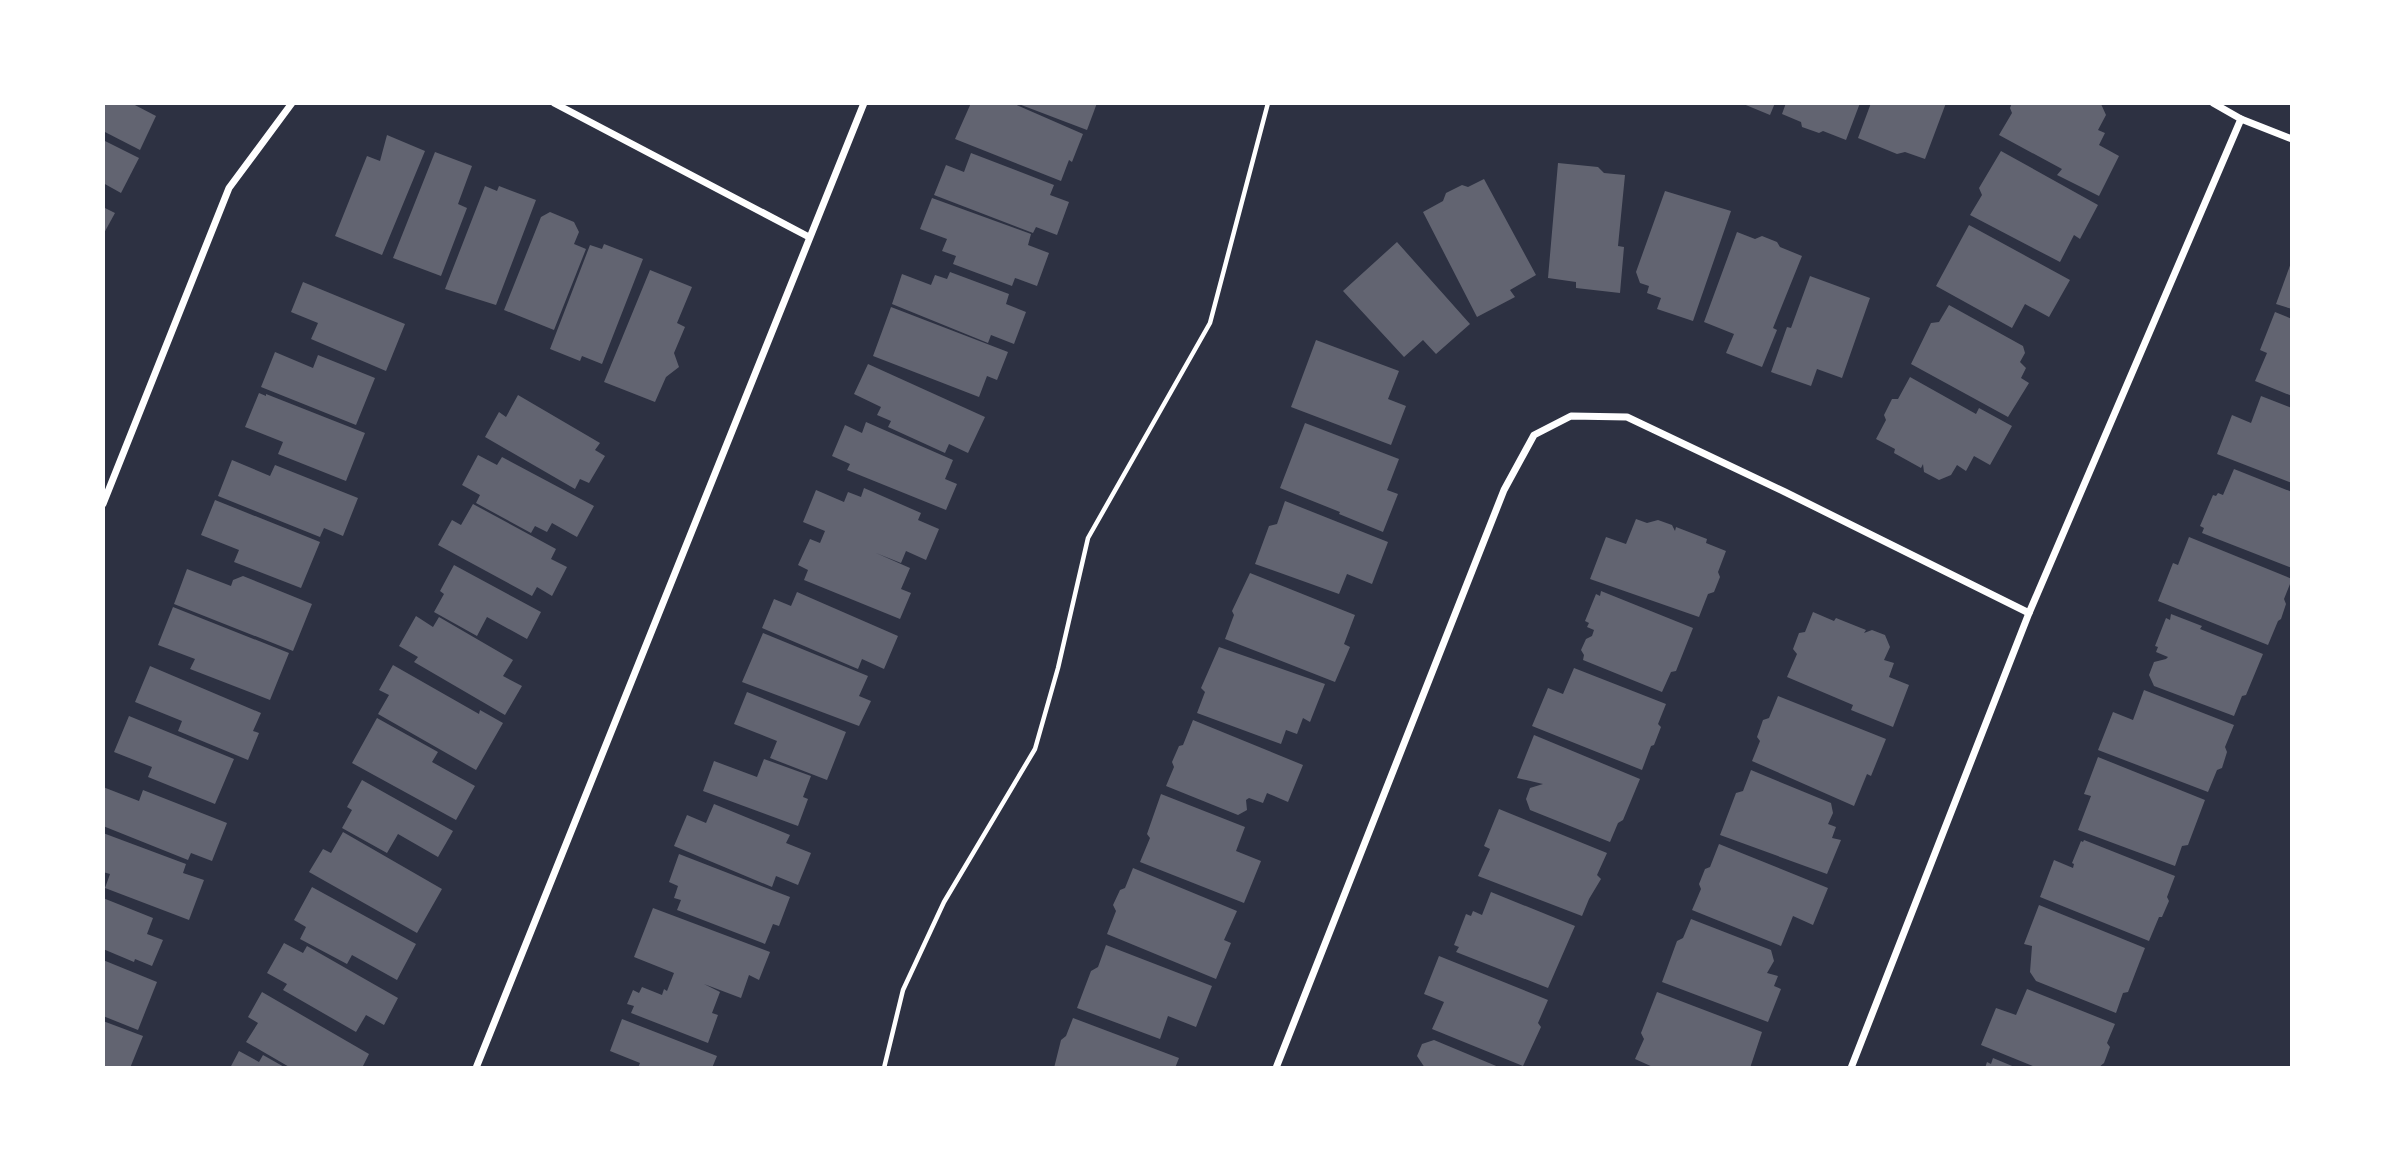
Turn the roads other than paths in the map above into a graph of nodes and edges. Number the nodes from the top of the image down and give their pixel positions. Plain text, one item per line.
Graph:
1 (292, 103) edge
2 (554, 103) edge
3 (864, 103) edge
4 (2213, 103) edge
5 (2241, 119) junction
6 (2292, 139) edge
7 (809, 237) junction
8 (103, 504) edge
9 (2029, 613) junction
10 (476, 1068) edge
11 (1276, 1068) edge
12 (1851, 1068) edge

1 - 8 street
2 - 7 street
3 - 7 street
4 - 5 street
5 - 6 street
5 - 9 street
7 - 10 street
9 - 11 street
9 - 12 street

